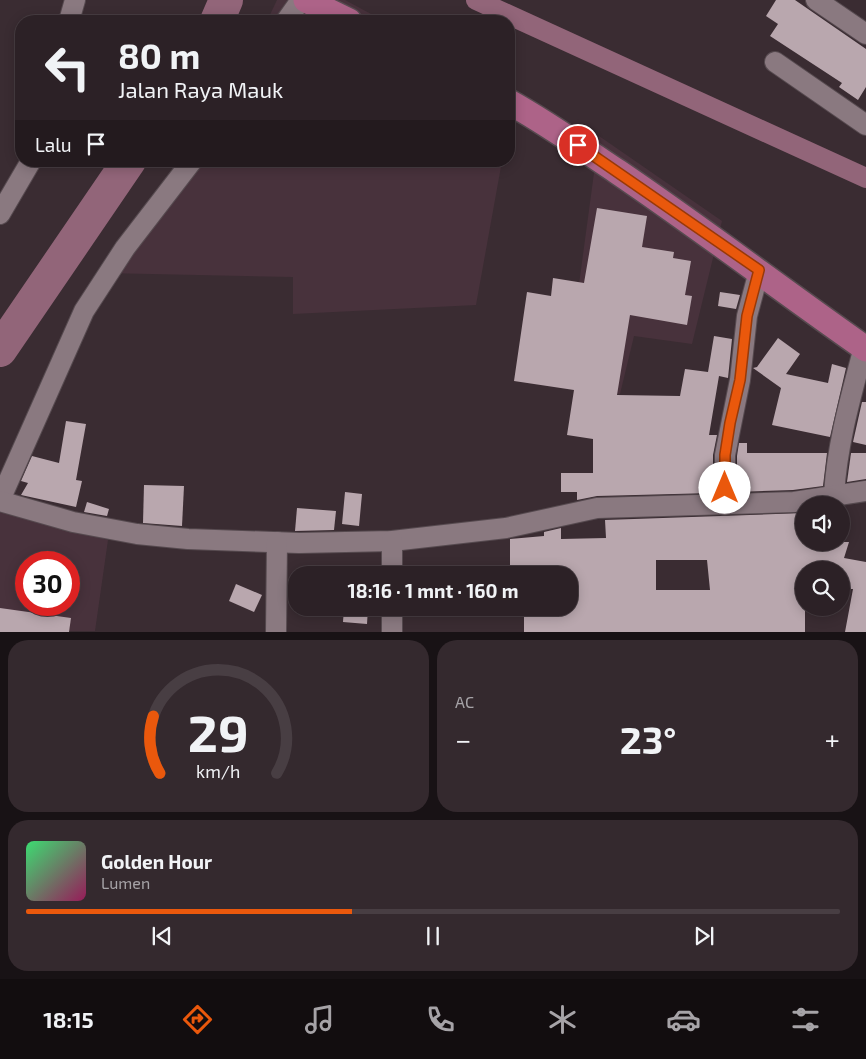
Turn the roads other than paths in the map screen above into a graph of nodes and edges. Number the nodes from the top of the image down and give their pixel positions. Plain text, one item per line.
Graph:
1 (75, 0) edge
2 (816, 0) edge
3 (310, 1) edge
4 (71, 15) edge
5 (293, 15) edge
6 (337, 15) edge
7 (866, 34) edge
8 (775, 62) dead end
9 (515, 105) edge
10 (866, 124) edge
11 (27, 167) edge
12 (187, 167) edge
13 (0, 214) edge
14 (759, 270) junction
15 (865, 348) edge
16 (866, 491) edge
17 (834, 495) junction
18 (0, 500) edge
19 (725, 505) junction
20 (392, 541) junction
21 (276, 542) junction
22 (392, 566) edge
23 (392, 616) edge
24 (276, 632) edge
25 (392, 632) edge

1 - 4 street
2 - 7 street
3 - 5 street
3 - 6 main road
8 - 10 street
9 - 14 main road
11 - 13 street
12 - 18 street
14 - 15 main road
14 - 19 street
15 - 17 street
16 - 17 street
17 - 19 street
18 - 21 street
19 - 20 street
20 - 21 street
20 - 22 street
21 - 24 street
23 - 25 street

